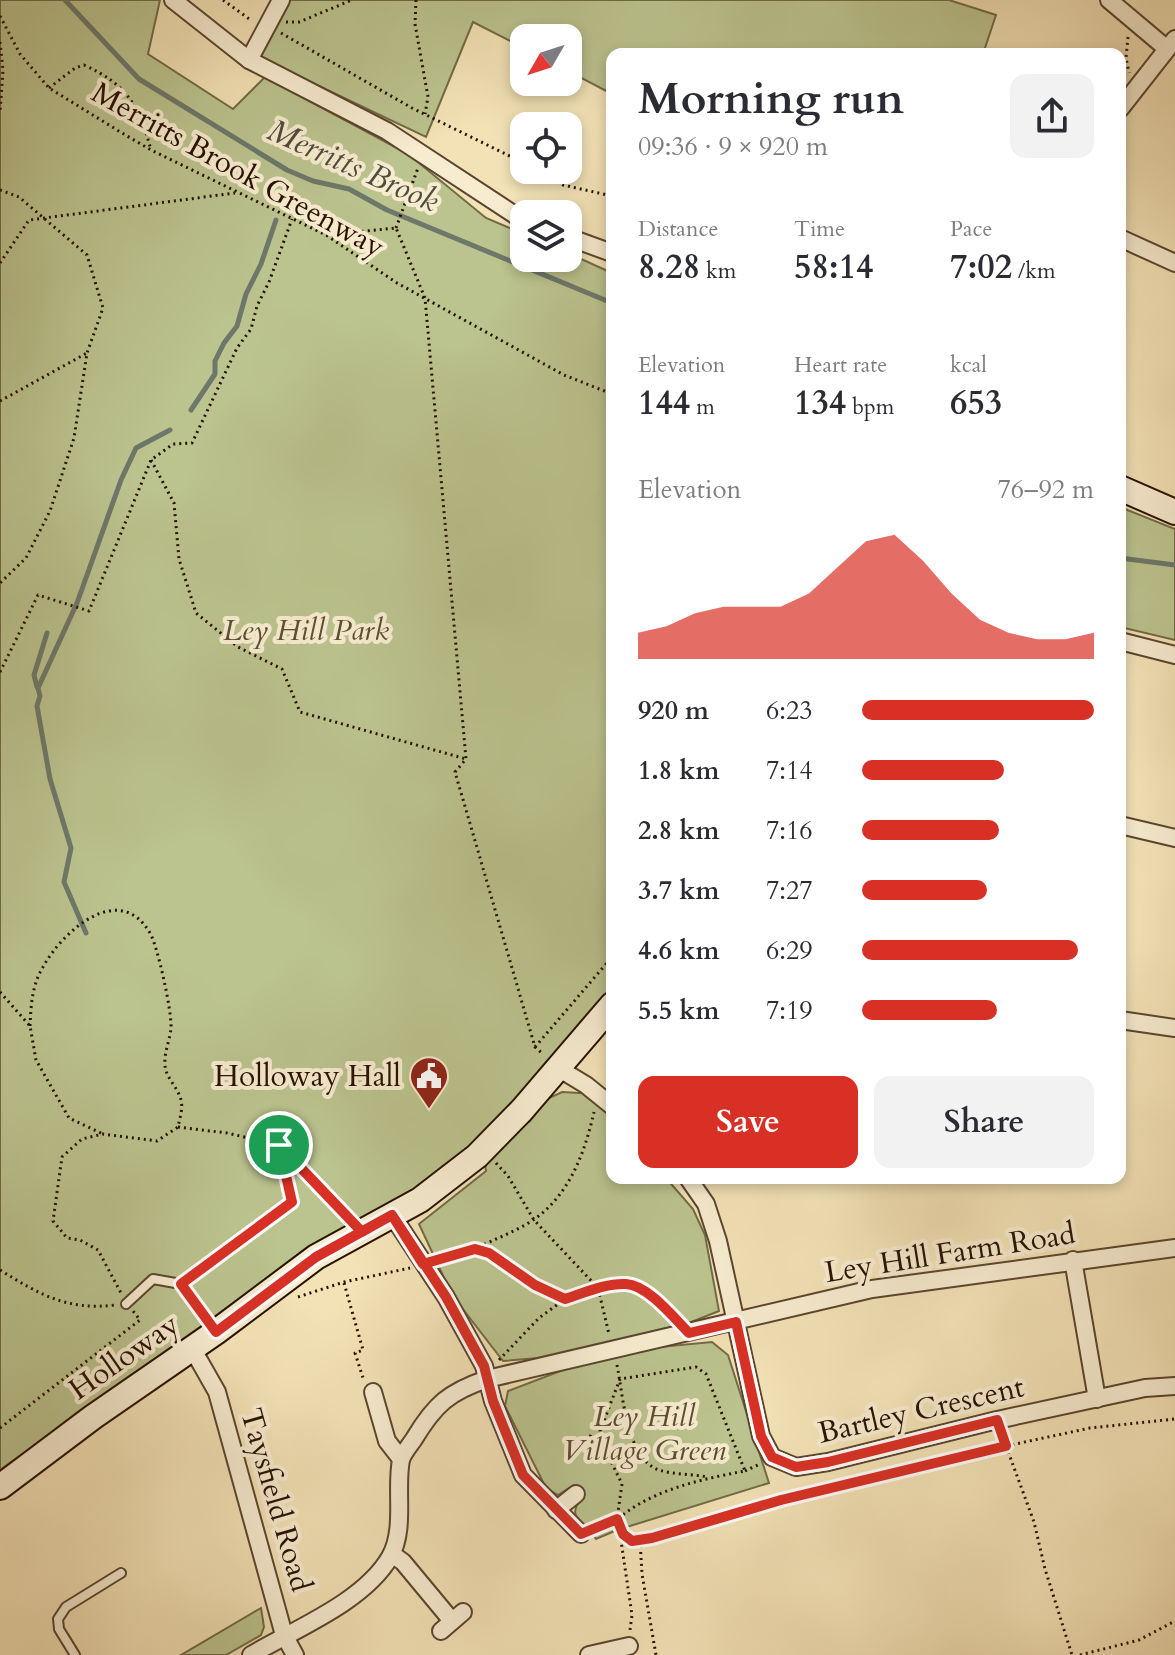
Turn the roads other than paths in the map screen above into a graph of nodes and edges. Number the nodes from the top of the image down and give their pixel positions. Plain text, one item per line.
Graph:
1 (173, 0) edge
2 (281, 0) edge
3 (1109, 0) edge
4 (1170, 44) edge
5 (249, 60) junction
6 (1126, 101) edge
7 (510, 211) edge
8 (1126, 241) edge
9 (582, 242) edge
10 (606, 251) edge
11 (1175, 263) edge
12 (1126, 491) edge
13 (1175, 512) edge
14 (1126, 643) edge
15 (1175, 655) edge
16 (1126, 826) edge
17 (1175, 838) edge
18 (606, 1012) edge
19 (1126, 1021) edge
20 (1175, 1028) edge
21 (558, 1068) junction
22 (606, 1101) edge
23 (692, 1184) edge
24 (292, 1202) road end
25 (392, 1215) junction
26 (1175, 1248) edge
27 (1073, 1260) junction
28 (181, 1284) junction
29 (126, 1304) road end
30 (736, 1322) junction
31 (216, 1332) junction
32 (192, 1348) junction
33 (486, 1372) junction
34 (1175, 1386) edge
35 (373, 1392) road end
36 (1097, 1399) junction
37 (401, 1459) junction
38 (0, 1487) edge
39 (576, 1494) dead end
40 (556, 1510) junction
41 (581, 1534) road end
42 (392, 1554) junction
43 (121, 1573) dead end
44 (452, 1621) dead end
45 (284, 1635) junction
46 (629, 1646) road end
47 (75, 1655) edge
48 (251, 1655) edge
49 (295, 1655) edge
50 (589, 1655) edge

1 - 5 street
2 - 5 street
3 - 4 street
4 - 6 street
5 - 7 street
8 - 11 street
9 - 10 street
12 - 13 street
14 - 15 street
16 - 17 street
18 - 21 street, Holloway
19 - 20 street
21 - 22 street
21 - 25 street, Holloway
23 - 30 street, Bartley Crescent
24 - 28 lane
25 - 31 street, Holloway
25 - 33 street
26 - 27 street, Ley Hill Farm Road
27 - 30 street, Ley Hill Farm Road
27 - 36 street
28 - 29 lane
28 - 31 lane
30 - 33 street, Ley Hill Farm Road
30 - 36 street, Bartley Crescent
31 - 32 street, Holloway
32 - 38 street, Holloway
32 - 45 street, Taysfield Road
33 - 37 street, Ley Hill Farm Road
33 - 40 street
34 - 36 street, Bartley Crescent
35 - 37 street
37 - 42 street
39 - 40 street
40 - 41 street
42 - 44 street
42 - 45 street
43 - 47 lane
45 - 48 street, Taysfield Road
45 - 49 street
46 - 50 street

